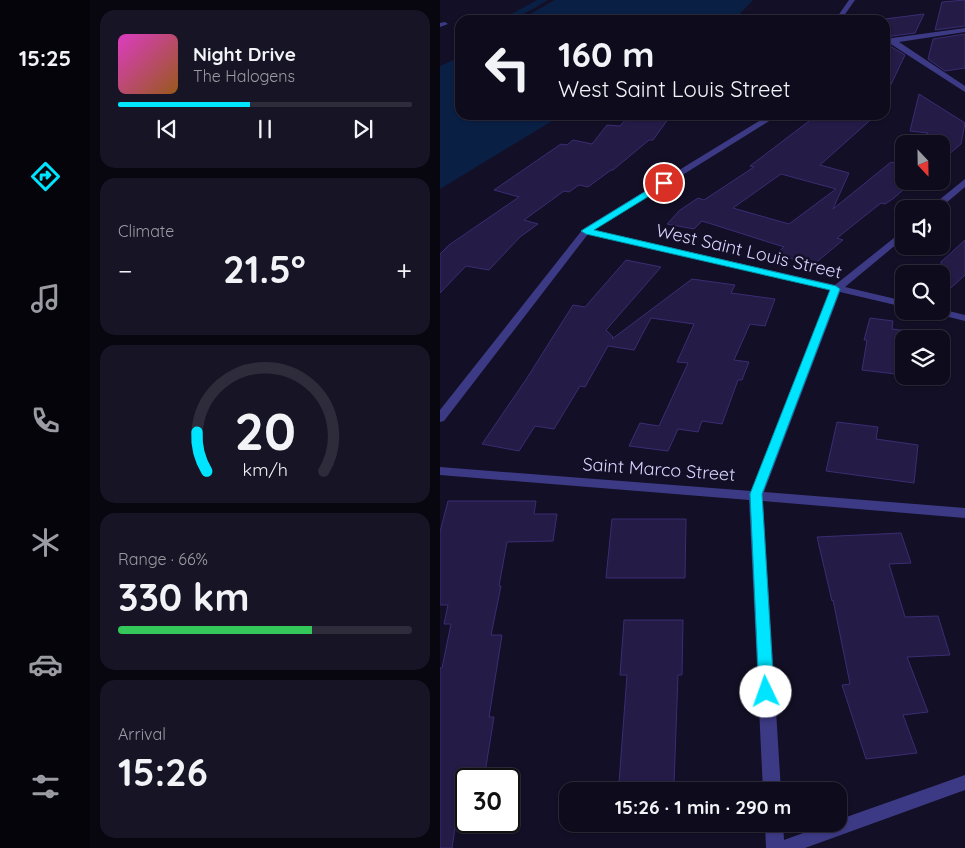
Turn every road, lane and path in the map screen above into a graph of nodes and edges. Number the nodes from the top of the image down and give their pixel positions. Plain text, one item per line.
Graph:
1 (852, 0) edge
2 (842, 15) edge
3 (965, 30) edge
4 (890, 41) edge
5 (890, 42) edge
6 (965, 80) edge
7 (952, 82) junction
8 (965, 90) edge
9 (767, 120) edge
10 (965, 182) edge
11 (944, 200) edge
12 (586, 231) junction
13 (895, 240) edge
14 (836, 289) junction
15 (895, 302) edge
16 (950, 314) edge
17 (965, 318) edge
18 (440, 418) edge
19 (440, 471) edge
20 (756, 494) junction
21 (965, 512) edge
22 (772, 782) edge
23 (965, 782) edge
24 (774, 832) edge
25 (775, 848) edge
26 (783, 848) edge

1 - 2 street
3 - 4 street
5 - 7 street
6 - 7 street
7 - 8 street
9 - 12 street
10 - 11 street
12 - 14 street, West Saint Louis Street
12 - 18 street
13 - 14 street
14 - 15 street, West Saint Louis Street
14 - 20 street
16 - 17 street
19 - 20 street, Saint Marco Street
20 - 21 street, Saint Marco Street
20 - 22 street
23 - 26 street
24 - 25 street

